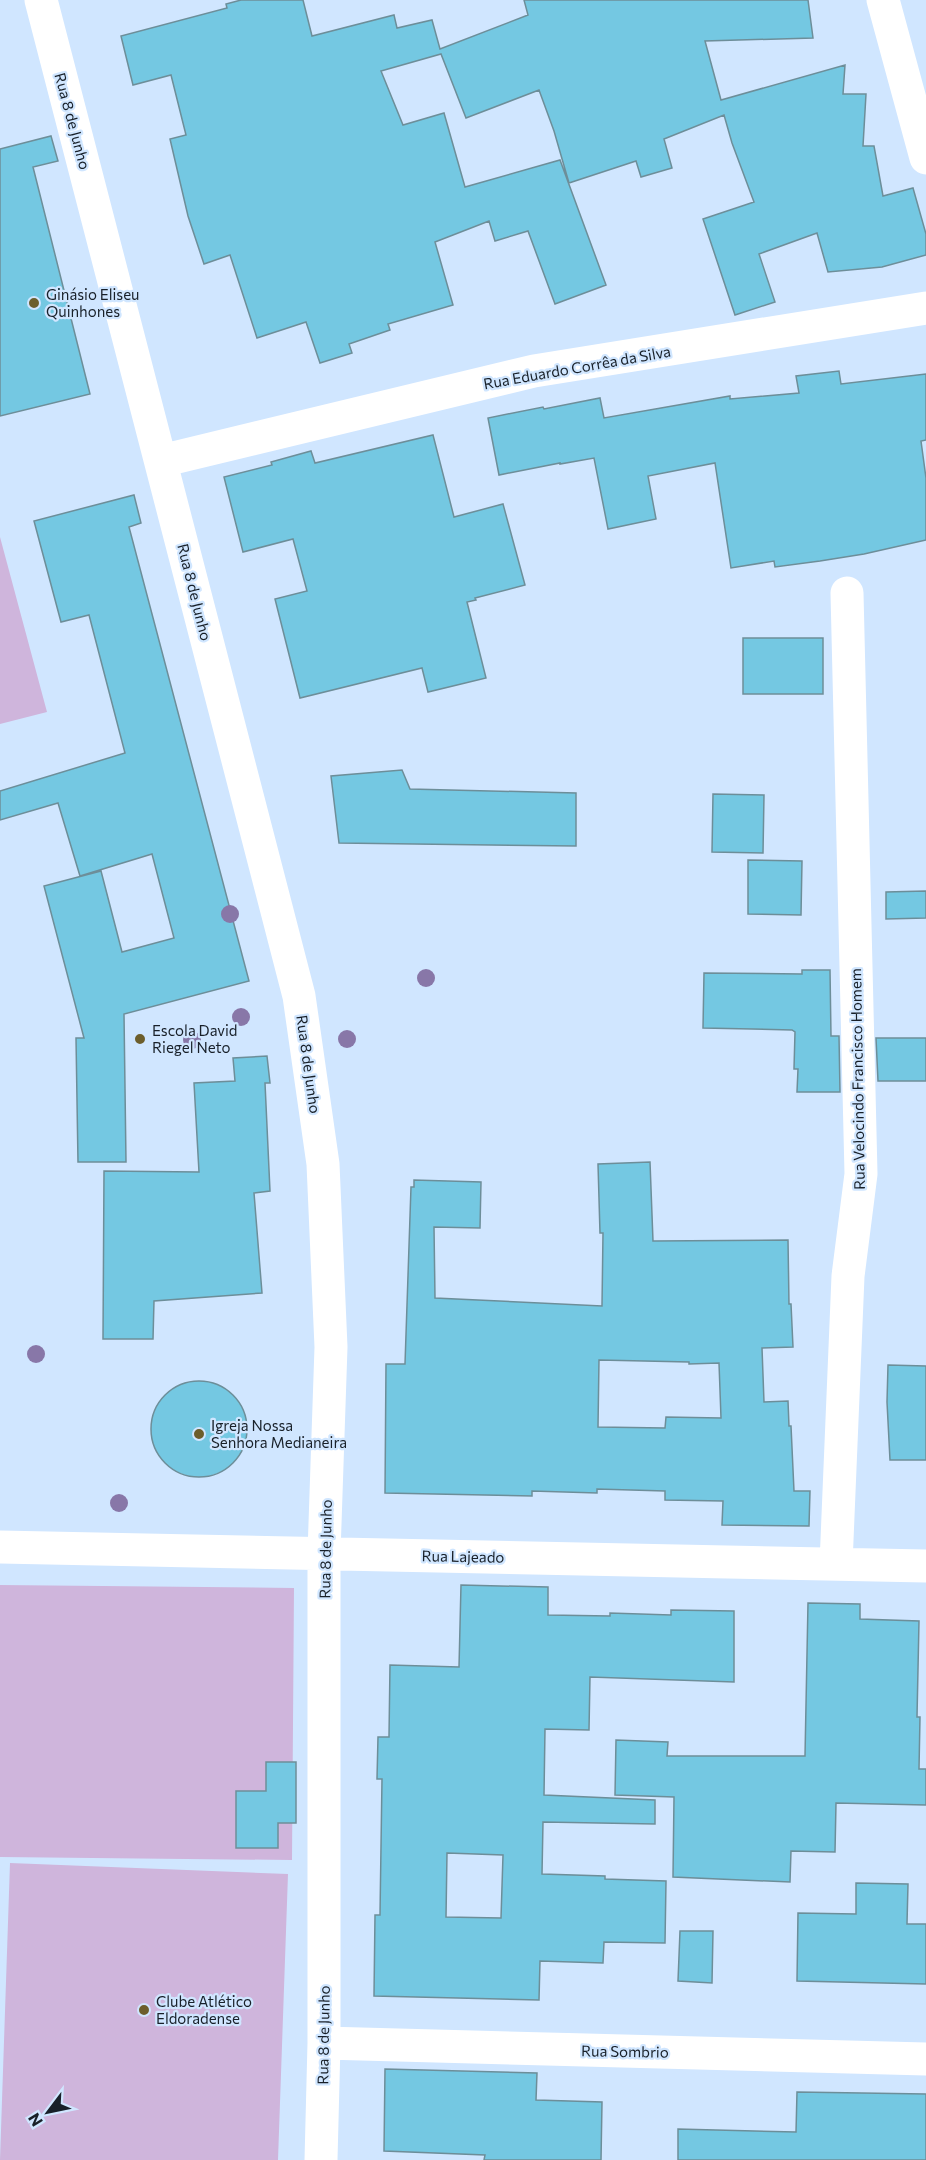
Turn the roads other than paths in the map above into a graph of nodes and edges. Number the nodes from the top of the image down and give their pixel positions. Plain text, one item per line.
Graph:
1 (41, 0) edge
2 (883, 0) edge
3 (926, 158) edge
4 (926, 308) edge
5 (161, 461) junction
6 (847, 593) dead end
7 (0, 1547) edge
8 (324, 1553) junction
9 (836, 1564) junction
10 (926, 1566) edge
11 (324, 2043) junction
12 (926, 2059) edge
13 (321, 2160) edge

1 - 5 street, Rua 8 de Junho
2 - 3 street
4 - 5 street, Rua Eduardo Corrêa da Silva
5 - 8 street, Rua 8 de Junho
6 - 9 street, Rua Velocindo Francisco Homem
7 - 8 street, Rua Lajeado
8 - 9 street, Rua Lajeado
8 - 11 street, Rua 8 de Junho
9 - 10 street, Rua Lajeado
11 - 12 street, Rua Sombrio
11 - 13 street, Rua 8 de Junho

